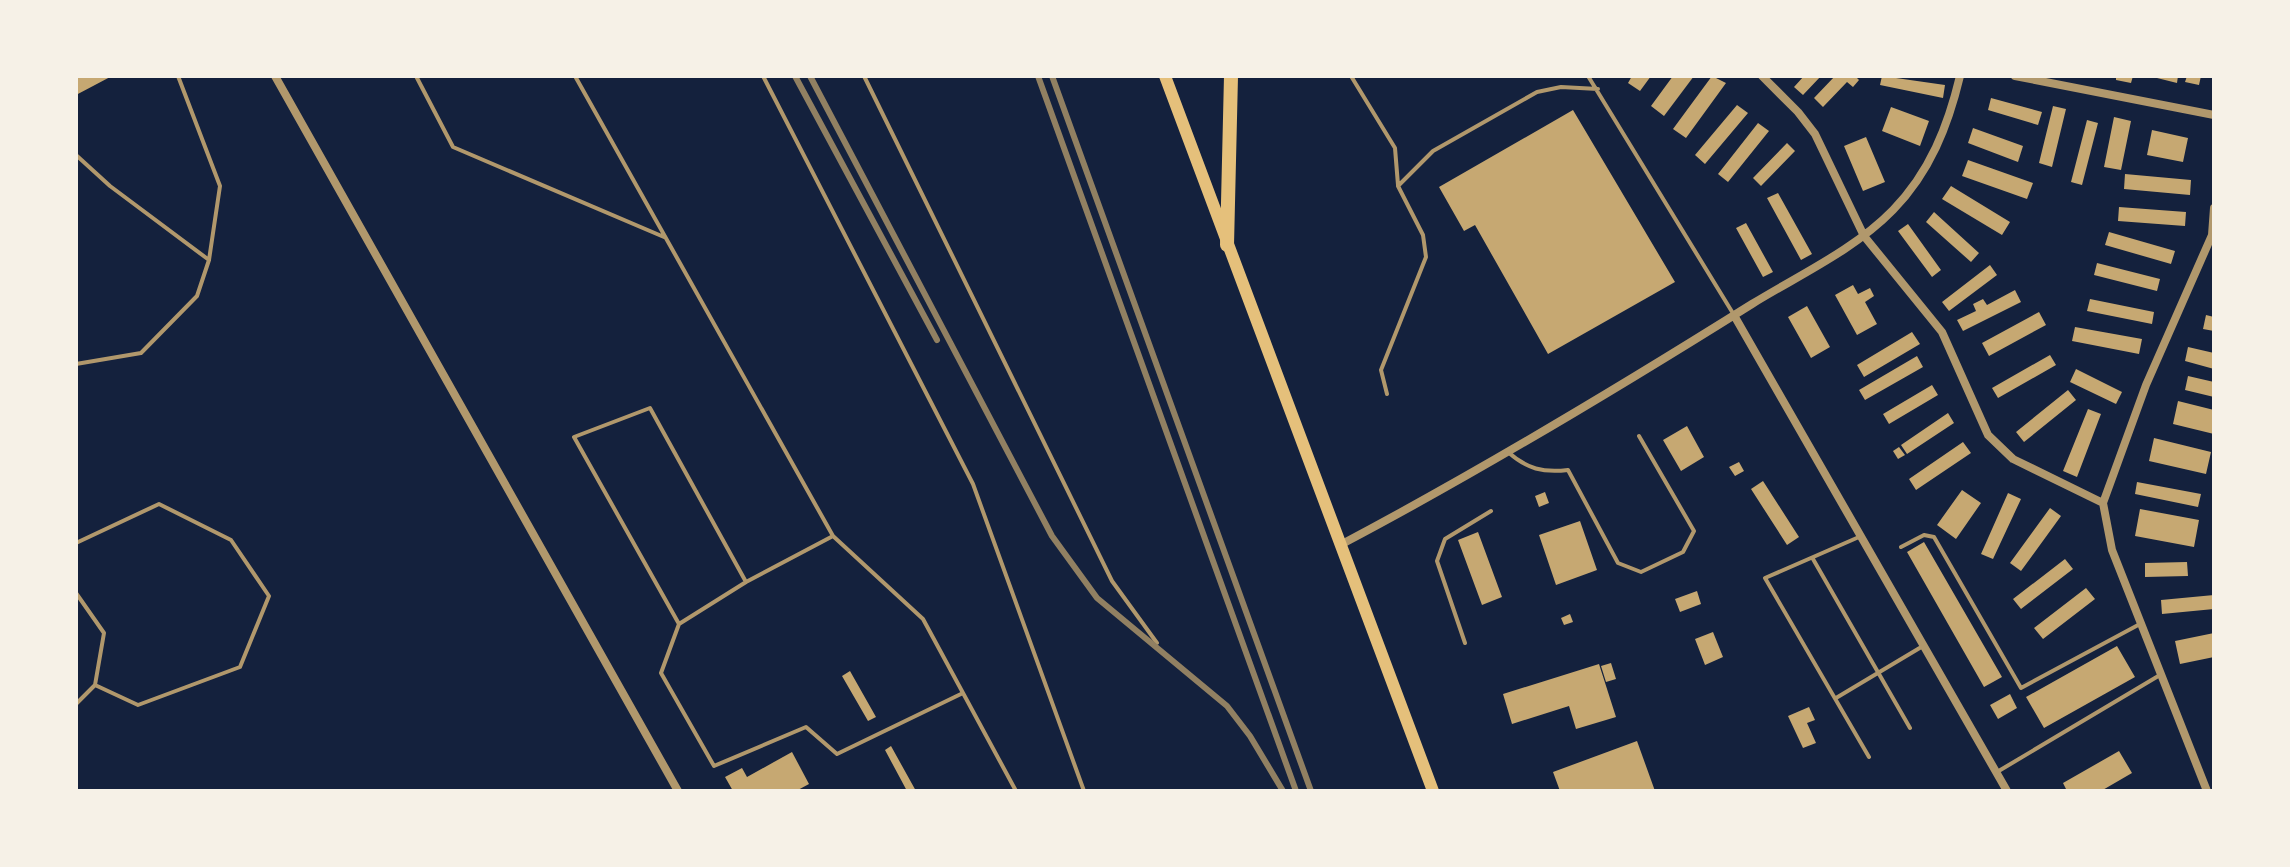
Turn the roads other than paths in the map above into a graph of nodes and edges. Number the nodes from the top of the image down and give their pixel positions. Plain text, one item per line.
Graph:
1 (178, 76) edge
2 (275, 76) edge
3 (416, 76) edge
4 (575, 76) edge
5 (763, 76) edge
6 (864, 76) edge
7 (1165, 76) edge
8 (1231, 76) edge
9 (1351, 76) edge
10 (1588, 76) edge
11 (1762, 76) edge
12 (1960, 76) edge
13 (2015, 76) edge
14 (1598, 89) junction
15 (2214, 115) edge
16 (76, 155) edge
17 (1398, 186) junction
18 (2214, 208) edge
19 (1864, 236) junction
20 (666, 238) junction
21 (1227, 245) junction
22 (209, 260) junction
23 (1735, 317) junction
24 (76, 364) edge
25 (1387, 394) dead end
26 (1639, 436) dead end
27 (1507, 451) junction
28 (2103, 503) junction
29 (1491, 511) dead end
30 (833, 536) junction
31 (1859, 536) junction
32 (76, 543) edge
33 (1342, 544) junction
34 (1901, 547) dead end
35 (1813, 559) junction
36 (746, 582) junction
37 (76, 593) edge
38 (679, 624) junction
39 (2140, 624) junction
40 (1157, 643) dead end
41 (1465, 643) dead end
42 (1923, 646) junction
43 (1878, 673) junction
44 (2160, 675) junction
45 (95, 685) junction
46 (963, 693) junction
47 (1835, 698) junction
48 (76, 704) edge
49 (1910, 728) dead end
50 (1869, 757) dead end
51 (1996, 772) junction
52 (2214, 788) edge
53 (678, 791) edge
54 (1016, 791) edge
55 (1084, 791) edge
56 (1433, 791) edge
57 (2007, 791) edge
58 (2208, 791) edge

1 - 22 lane
2 - 53 street
3 - 20 lane
4 - 20 lane
5 - 55 lane
6 - 40 lane
7 - 21 main road
8 - 21 highway
9 - 17 lane
10 - 14 lane
11 - 19 street
12 - 19 street
13 - 15 street
14 - 17 lane
14 - 23 lane
16 - 22 lane
17 - 25 lane
18 - 28 street
19 - 23 street
19 - 28 street
20 - 30 lane
21 - 33 main road
22 - 24 lane
23 - 27 street
23 - 31 street
26 - 27 lane
27 - 33 street
28 - 39 street
29 - 41 lane
30 - 36 lane
30 - 46 lane
31 - 35 lane
31 - 42 street
32 - 45 lane
33 - 56 main road
34 - 39 lane
35 - 43 lane
35 - 47 lane
36 - 38 lane
36 - 38 lane
37 - 45 lane
38 - 46 lane
39 - 44 street
42 - 43 lane
42 - 51 street
43 - 47 lane
43 - 49 lane
44 - 51 lane
44 - 58 street
45 - 48 lane
46 - 54 lane
47 - 50 lane
51 - 57 street
52 - 58 street

